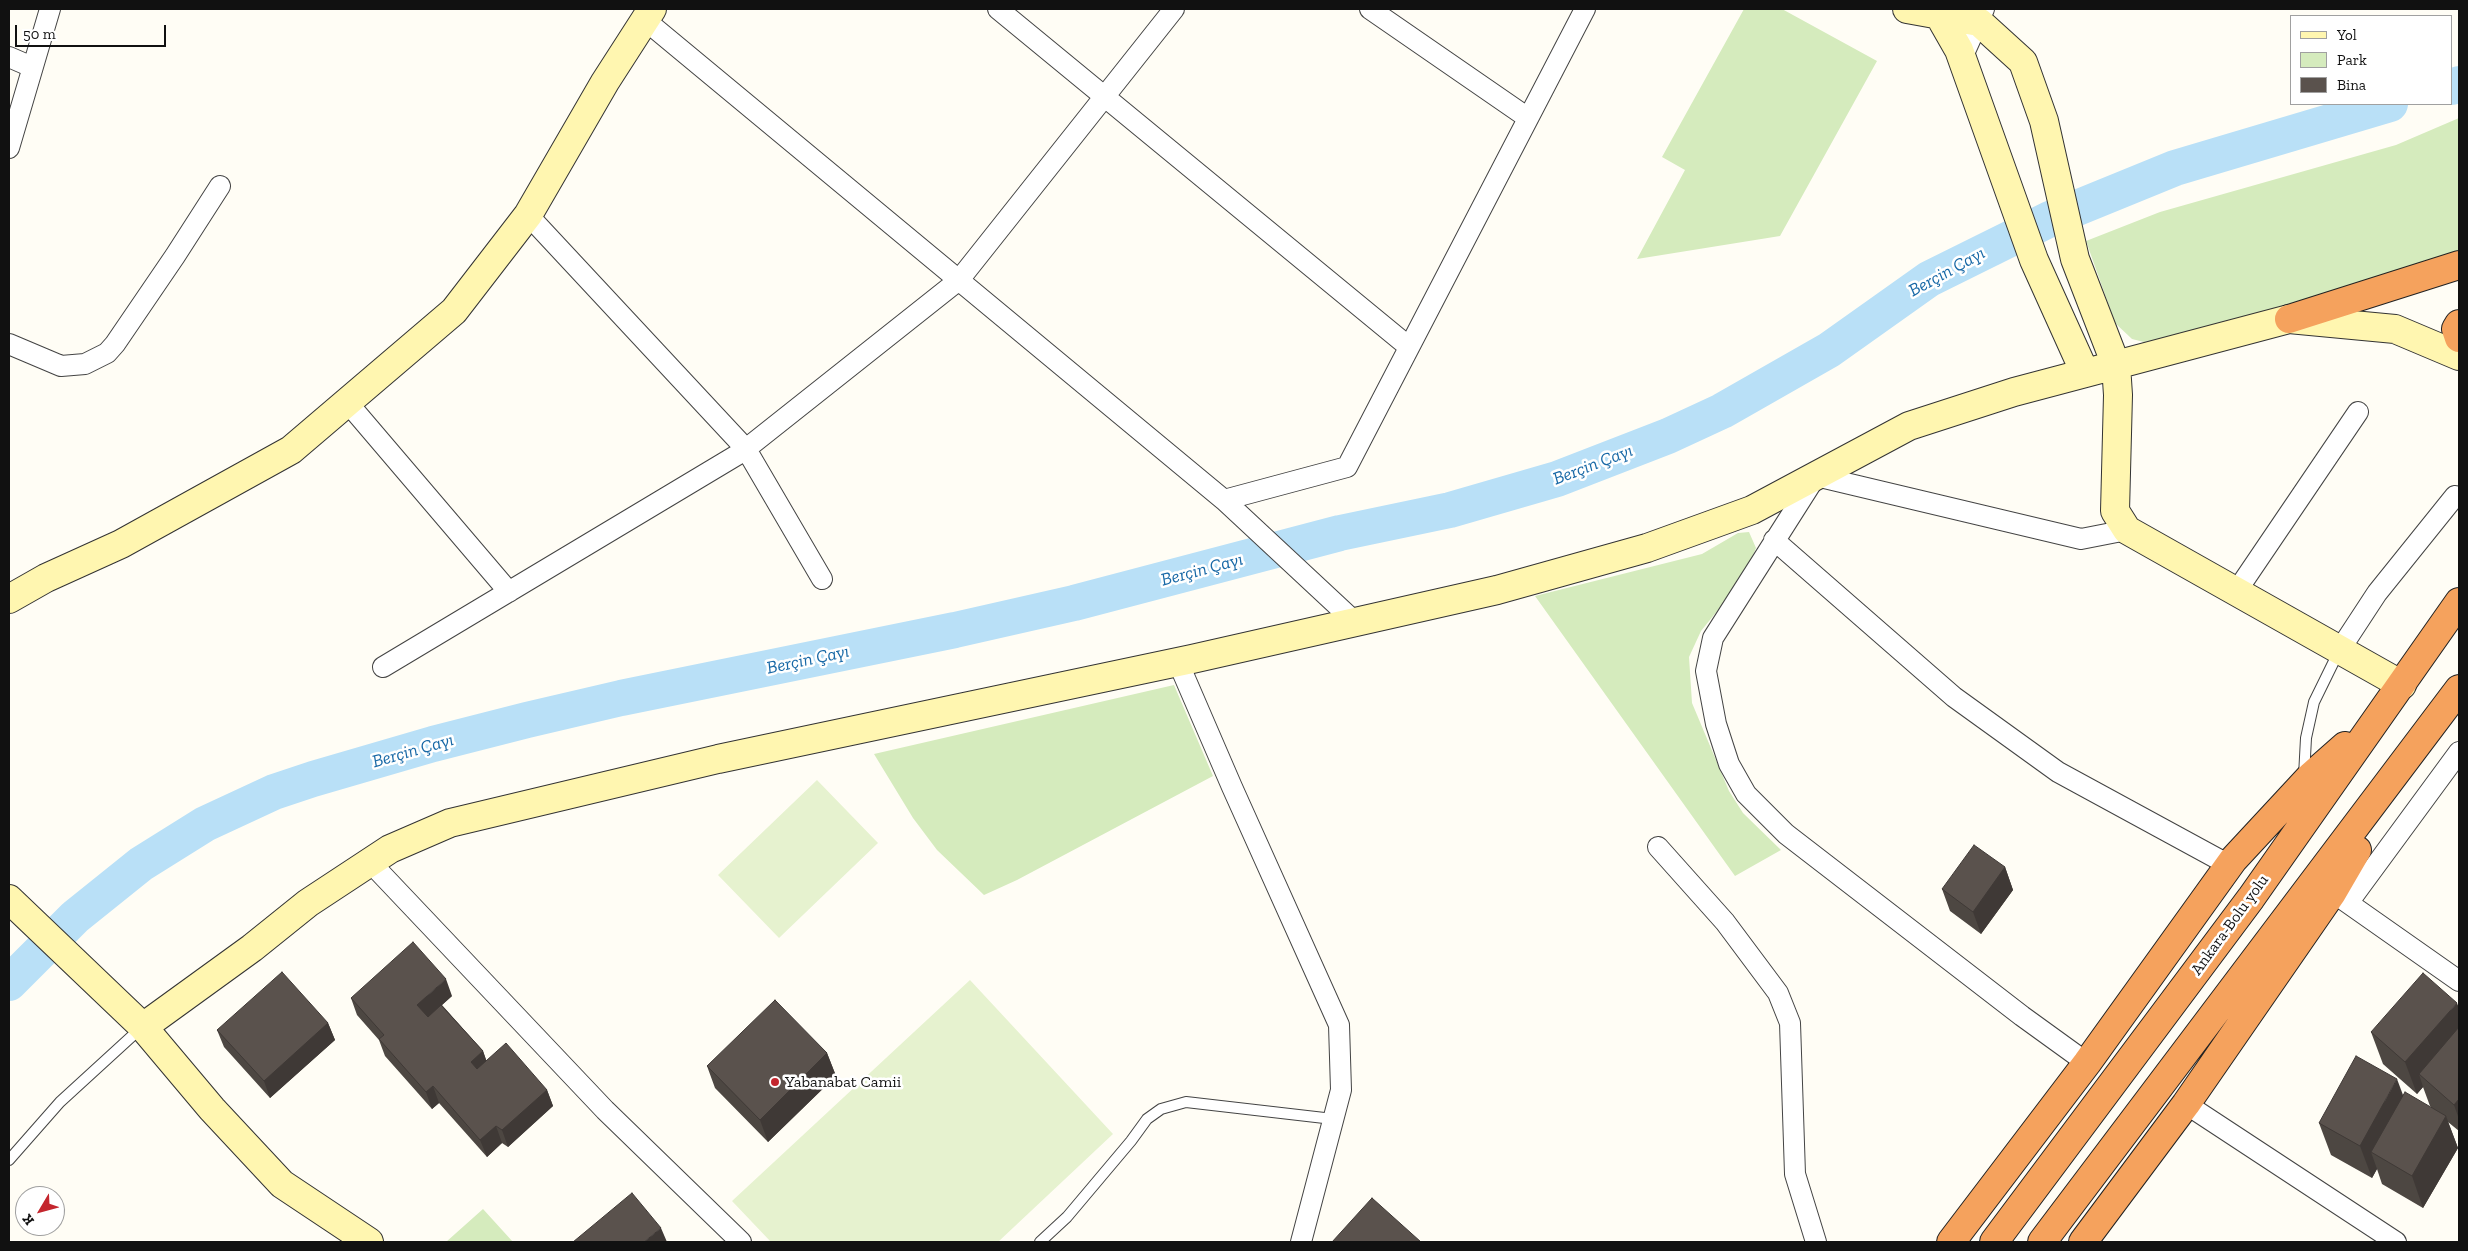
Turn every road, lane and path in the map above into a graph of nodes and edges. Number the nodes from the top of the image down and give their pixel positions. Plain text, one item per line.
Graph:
1 (50, 9) edge
2 (998, 9) edge
3 (1174, 9) edge
4 (1370, 9) edge
5 (1584, 9) edge
6 (1907, 9) edge
7 (649, 14) edge
8 (1939, 15) junction
9 (1981, 15) edge
10 (9, 57) edge
11 (1962, 58) junction
12 (32, 67) junction
13 (1105, 96) junction
14 (1528, 118) junction
15 (9, 148) edge
16 (220, 186) dead end
17 (528, 215) junction
18 (2459, 265) edge
19 (959, 280) junction
20 (2289, 319) junction
21 (2459, 324) edge
22 (2459, 338) edge
23 (9, 344) edge
24 (1410, 347) junction
25 (2459, 356) edge
26 (2116, 365) junction
27 (2085, 373) junction
28 (347, 402) junction
29 (2358, 412) dead end
30 (746, 449) junction
31 (1816, 476) junction
32 (2455, 496) dead end
33 (1229, 505) junction
34 (2127, 530) junction
35 (1774, 540) junction
36 (822, 579) dead end
37 (509, 592) junction
38 (2236, 592) junction
39 (9, 599) edge
40 (2459, 602) edge
41 (1350, 617) junction
42 (2339, 651) junction
43 (1178, 662) junction
44 (383, 667) dead end
45 (2402, 685) junction
46 (2459, 689) edge
47 (2376, 719) junction
48 (2416, 747) junction
49 (2459, 752) edge
50 (2304, 784) junction
51 (1658, 848) dead end
52 (370, 862) junction
53 (2230, 865) junction
54 (2340, 898) junction
55 (11, 900) edge
56 (2459, 981) edge
57 (143, 1027) junction
58 (2087, 1063) junction
59 (2186, 1104) junction
60 (1333, 1120) junction
61 (9, 1160) edge
62 (369, 1242) edge
63 (742, 1242) edge
64 (1040, 1242) edge
65 (1301, 1242) edge
66 (1816, 1242) edge
67 (1951, 1242) edge
68 (1994, 1242) edge
69 (2042, 1242) edge
70 (2083, 1242) edge
71 (2396, 1242) edge

1 - 12 street
2 - 13 street
3 - 13 street
4 - 14 street
5 - 14 street
6 - 8 street
7 - 17 street
7 - 19 street
8 - 9 street
8 - 11 street
9 - 11 street
9 - 26 street
10 - 12 street
11 - 27 street
12 - 15 street
13 - 19 street
13 - 24 street
14 - 24 street
16 - 23 street
17 - 28 street
17 - 30 street
18 - 20 highway
19 - 30 street
19 - 33 street
20 - 25 street
20 - 26 street
21 - 22 highway
24 - 33 street
26 - 27 street
26 - 34 street
27 - 31 street
28 - 37 street
28 - 39 street
29 - 38 street
30 - 36 street
30 - 37 street
31 - 34 street
31 - 35 street
31 - 41 street
32 - 42 street
33 - 41 street
34 - 38 street
35 - 53 street
35 - 58 street
37 - 44 street
38 - 42 street
40 - 45 highway, Ankara-Bolu yolu
41 - 43 street
42 - 45 street
42 - 50 lane
43 - 52 street
43 - 60 street
45 - 47 highway, Ankara-Bolu yolu
46 - 48 highway
47 - 50 highway
47 - 68 highway, Ankara-Bolu yolu
48 - 54 highway
48 - 69 highway
49 - 54 street
50 - 53 highway
51 - 66 street
52 - 57 street
52 - 63 street
53 - 58 highway
54 - 56 street
54 - 59 highway
55 - 57 street
57 - 61 lane
57 - 62 street
58 - 67 highway
59 - 70 highway
59 - 71 street
60 - 64 lane
60 - 65 street

